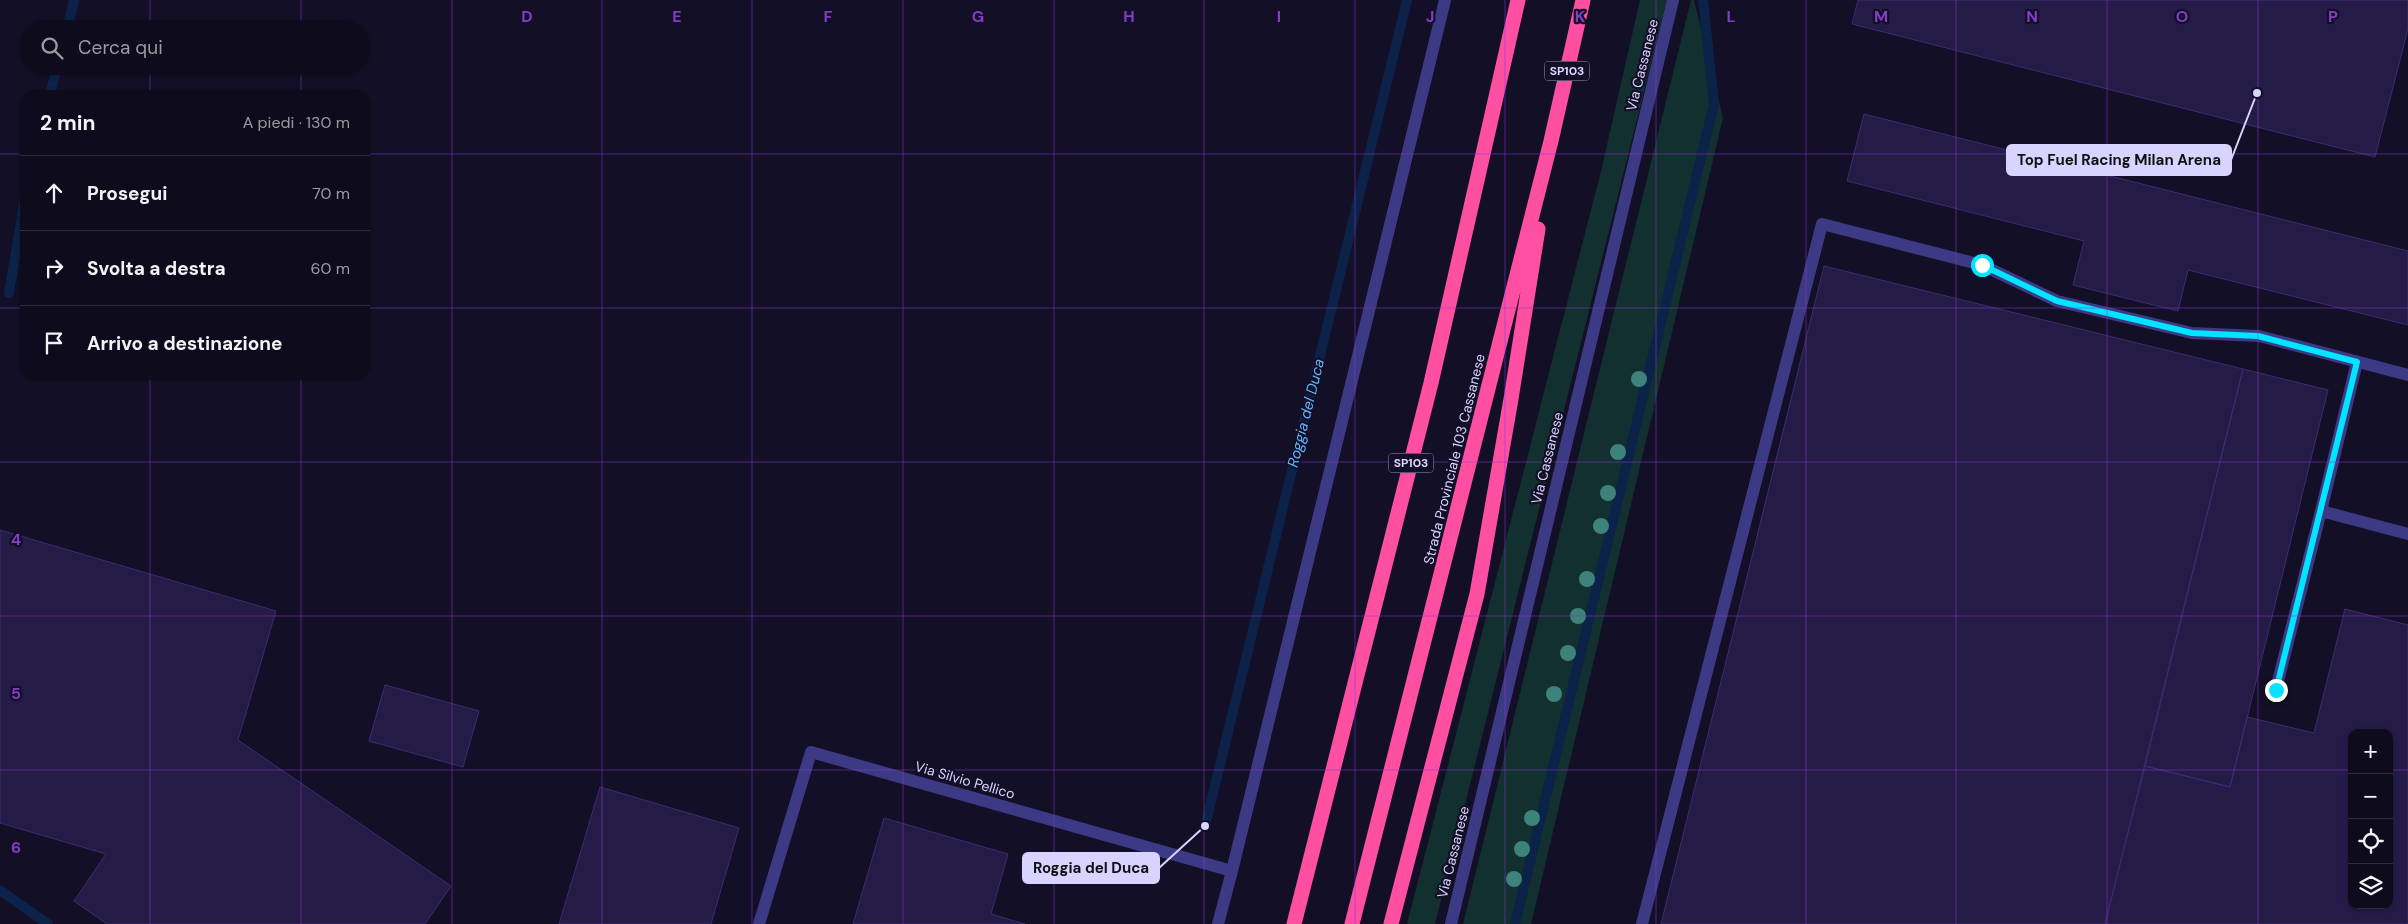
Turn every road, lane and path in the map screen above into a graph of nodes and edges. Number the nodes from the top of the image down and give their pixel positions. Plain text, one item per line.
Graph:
1 (1445, 0) edge
2 (1518, 0) edge
3 (1582, 0) edge
4 (1673, 0) edge
5 (1551, 142) junction
6 (2357, 362) junction
7 (2408, 375) edge
8 (2321, 511) junction
9 (2408, 534) edge
10 (2276, 690) dead end
11 (1232, 871) junction
12 (758, 924) edge
13 (1218, 924) edge
14 (1294, 924) edge
15 (1352, 924) edge
16 (1391, 924) edge
17 (1451, 924) edge
18 (1642, 924) edge

1 - 11 street
2 - 14 highway, SP103
3 - 5 highway, Strada Provinciale 103 Cassanese / SP103
4 - 17 street, Via Cassanese
5 - 15 highway, Strada Provinciale 103 Cassanese / SP103
5 - 16 highway, SP103
6 - 7 street
6 - 8 street
6 - 18 street
8 - 9 street
8 - 10 street
11 - 12 street, Via Silvio Pellico
11 - 13 street

